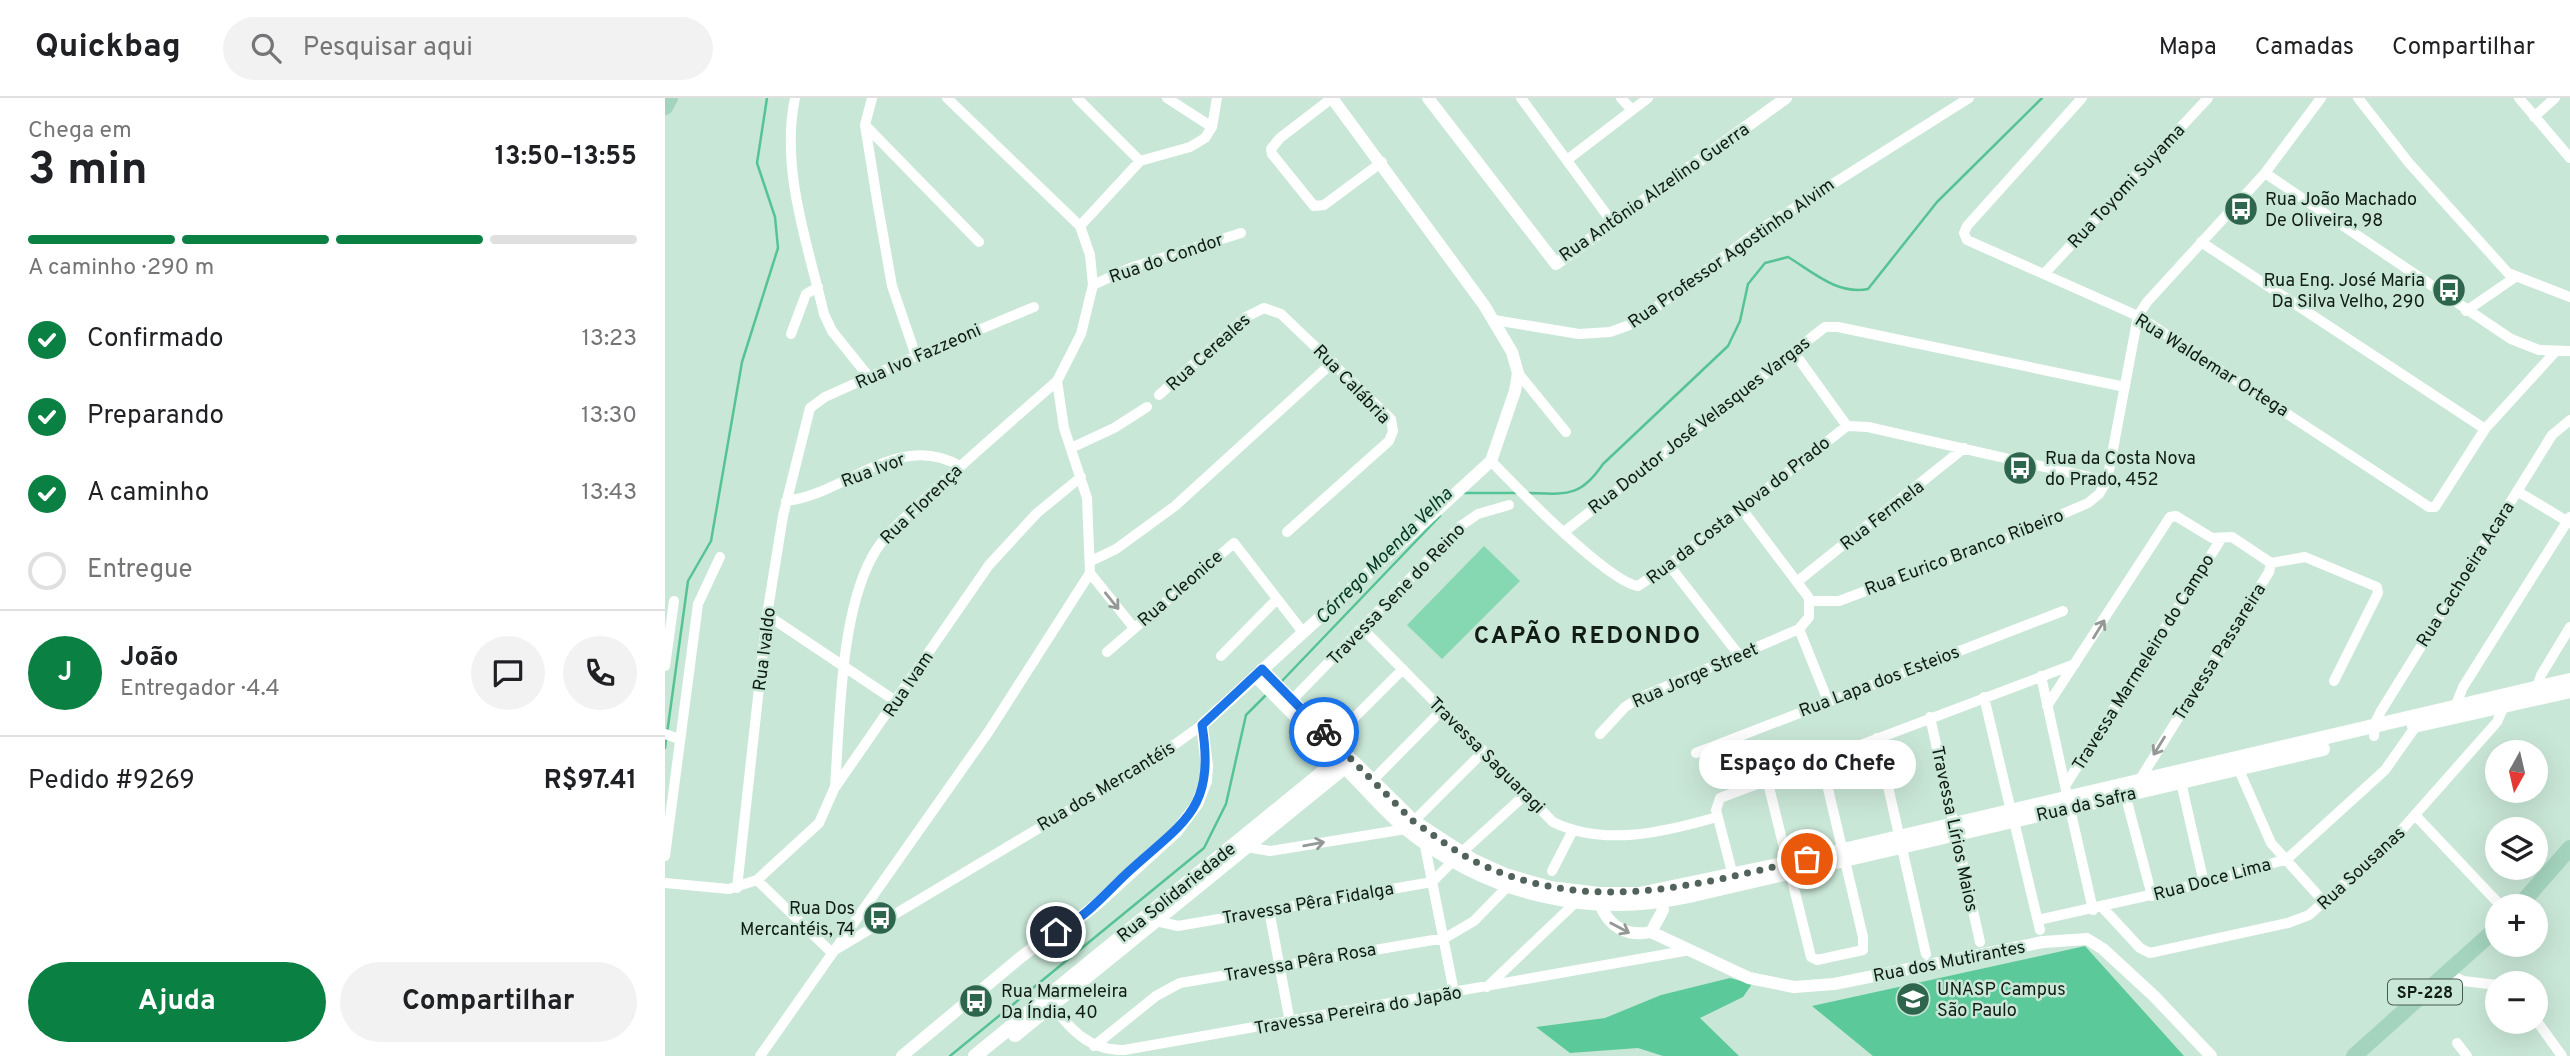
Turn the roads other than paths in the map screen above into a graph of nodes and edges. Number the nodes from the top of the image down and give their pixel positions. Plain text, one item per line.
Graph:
1 (670, 98) edge
2 (795, 98) edge
3 (872, 98) edge
4 (947, 98) edge
5 (1077, 98) edge
6 (1167, 98) edge
7 (1217, 98) edge
8 (1332, 98) edge
9 (1428, 98) edge
10 (1521, 98) edge
11 (1621, 98) edge
12 (1648, 98) edge
13 (1786, 98) edge
14 (1969, 98) edge
15 (2082, 98) edge
16 (2208, 98) edge
17 (2321, 98) edge
18 (2358, 98) edge
19 (2519, 98) edge
20 (2555, 98) edge
21 (665, 107) edge
22 (1632, 110) junction
23 (2533, 117) junction
24 (865, 125) junction
25 (1212, 127) junction
26 (2570, 158) edge
27 (1140, 160) junction
28 (1567, 160) junction
29 (1383, 162) junction
30 (2265, 173) junction
31 (1612, 222) junction
32 (1080, 226) junction
33 (1241, 233) dead end
34 (979, 242) dead end
35 (2201, 243) junction
36 (2044, 274) junction
37 (2514, 278) junction
38 (1093, 285) junction
39 (818, 287) junction
40 (2570, 297) edge
41 (1034, 307) dead end
42 (1256, 310) joint
43 (2466, 311) junction
44 (2138, 316) junction
45 (1494, 320) junction
46 (791, 334) dead end
47 (1793, 351) junction
48 (2556, 351) junction
49 (2570, 351) edge
50 (916, 356) junction
51 (1333, 362) junction
52 (1518, 373) junction
53 (869, 377) junction
54 (1057, 381) junction
55 (2125, 387) junction
56 (1160, 395) dead end
57 (1147, 407) dead end
58 (808, 413) joint
59 (2570, 420) edge
60 (1847, 426) junction
61 (2485, 429) junction
62 (1566, 432) dead end
63 (1071, 448) junction
64 (1964, 448) junction
65 (1491, 461) junction
66 (960, 466) junction
67 (1081, 477) junction
68 (2107, 481) junction
69 (2517, 491) junction
70 (786, 501) junction
71 (1509, 505) dead end
72 (1741, 508) junction
73 (2569, 520) edge
74 (1564, 531) junction
75 (1287, 532) dead end
76 (2221, 539) junction
77 (720, 557) dead end
78 (1091, 561) junction
79 (2271, 563) junction
80 (1669, 565) junction
81 (1090, 573) junction
82 (1798, 581) junction
83 (1277, 600) junction
84 (674, 601) dead end
85 (1811, 601) junction
86 (2063, 611) dead end
87 (767, 615) junction
88 (2570, 626) edge
89 (1134, 628) junction
90 (1362, 628) junction
91 (1799, 629) junction
92 (1302, 631) junction
93 (1107, 652) dead end
94 (1739, 655) junction
95 (1221, 656) dead end
96 (665, 664) edge
97 (2075, 664) junction
98 (844, 667) junction
99 (1403, 669) junction
100 (1261, 675) junction
101 (2041, 676) junction
102 (2570, 680) edge
103 (2334, 681) dead end
104 (2537, 687) junction
105 (2570, 691) edge
106 (1984, 697) junction
107 (1289, 701) junction
108 (1828, 701) junction
109 (897, 702) junction
110 (2047, 706) junction
111 (2504, 706) junction
112 (2455, 707) junction
113 (1442, 710) junction
114 (1930, 717) junction
115 (1202, 725) junction
116 (2416, 726) junction
117 (2374, 731) junction
118 (665, 734) edge
119 (1600, 734) dead end
120 (678, 738) junction
121 (1877, 738) junction
122 (1332, 740) junction
123 (1483, 752) junction
124 (1696, 753) dead end
125 (1821, 759) junction
126 (1345, 761) junction
127 (2239, 770) junction
128 (1767, 779) junction
129 (1372, 781) junction
130 (2139, 781) junction
131 (2181, 782) junction
132 (834, 789) junction
133 (1526, 794) junction
134 (2125, 794) junction
135 (2067, 797) junction
136 (667, 811) edge
137 (2012, 816) junction
138 (2416, 816) junction
139 (1717, 817) junction
140 (1410, 825) junction
141 (1956, 829) junction
142 (1572, 832) junction
143 (1424, 841) junction
144 (1901, 842) junction
145 (1241, 846) junction
146 (2570, 848) edge
147 (1844, 855) junction
148 (665, 856) edge
149 (1457, 857) junction
150 (2287, 859) junction
151 (1790, 868) junction
152 (1552, 871) dead end
153 (1733, 876) junction
154 (757, 880) junction
155 (1431, 882) junction
156 (665, 883) edge
157 (2204, 883) junction
158 (1508, 886) junction
159 (737, 888) junction
160 (2490, 894) edge
161 (2530, 894) edge
162 (2152, 896) junction
163 (1660, 897) junction
164 (1575, 903) junction
165 (2325, 903) junction
166 (1600, 904) junction
167 (2098, 909) junction
168 (1269, 911) junction
169 (1156, 921) junction
170 (1651, 932) junction
171 (1445, 938) junction
172 (2485, 939) edge
173 (1980, 942) dead end
174 (1691, 950) junction
175 (831, 952) junction
176 (1926, 954) dead end
177 (1279, 966) junction
178 (2447, 974) junction
179 (2485, 984) edge
180 (1487, 987) junction
181 (1454, 992) junction
182 (1049, 1002) junction
183 (1290, 1022) junction
184 (2546, 1034) edge
185 (2457, 1043) dead end
186 (1094, 1046) junction
187 (2570, 1051) edge
188 (760, 1056) edge
189 (901, 1056) edge
190 (975, 1056) edge
191 (990, 1056) edge
192 (2211, 1056) edge
193 (2354, 1056) edge
194 (2467, 1056) edge
195 (2563, 1056) edge

1 - 21 main road
2 - 39 street
3 - 24 street
4 - 32 street
5 - 27 street
6 - 25 street
7 - 25 street
8 - 29 street
8 - 29 street
9 - 31 street, Rua Antônio Alzelino Guerra
10 - 28 street
11 - 22 street
12 - 22 street
13 - 31 street, Rua Antônio Alzelino Guerra
14 - 45 street, Rua Professor Agostinho Alvim
15 - 36 street, Rua Waldemar Ortega
16 - 36 street, Rua Toyomi Suyama
17 - 30 street
18 - 37 street
19 - 23 street
20 - 23 street
22 - 28 street
23 - 26 street
24 - 34 street
24 - 50 street
25 - 27 street
27 - 32 street
28 - 31 street
29 - 45 street
30 - 35 street
30 - 43 street
32 - 38 street
33 - 38 street, Rua do Condor
35 - 44 street
35 - 61 street
36 - 44 street, Rua Waldemar Ortega
37 - 40 street
37 - 43 street
38 - 54 street
39 - 46 street
39 - 53 street
41 - 50 street, Rua Ivo Fazzeoni
42 - 51 street, Rua Calábria
42 - 56 street, Rua Cereales
43 - 48 street
44 - 55 street
44 - 61 street, Rua Waldemar Ortega
45 - 52 street
47 - 55 street, Rua Doutor José Velasques Vargas
47 - 60 street
47 - 74 street, Rua Doutor José Velasques Vargas
48 - 49 street
48 - 61 street, Rua Waldemar Ortega
50 - 53 street, Rua Ivo Fazzeoni
51 - 75 street, Rua Calábria
51 - 78 street
52 - 62 street
52 - 65 street, Rua dos Mercantéis
53 - 58 street, Rua Ivo Fazzeoni
54 - 63 street
54 - 66 street, Rua Florença
55 - 68 street
57 - 63 street
58 - 70 street, Rua Ivaldo
59 - 69 street, Rua Cachoeira Acara
60 - 64 street, Rua da Costa Nova do Prado
60 - 72 street, Rua da Costa Nova do Prado
63 - 67 street
64 - 68 street, Rua da Costa Nova do Prado
64 - 82 street, Rua Fermela
65 - 74 street, Rua da Costa Nova do Prado
65 - 92 street, Rua dos Mercantéis
66 - 70 street, Rua Ivor
66 - 98 street, Rua Florença
67 - 78 street
67 - 109 street, Rua Ivam
68 - 85 street, Rua Eurico Branco Ribeiro
69 - 73 street
69 - 117 street, Rua Cachoeira Acara
70 - 87 street, Rua Ivaldo
71 - 90 street, Travessa Sene do Reino
72 - 80 street, Rua da Costa Nova do Prado
72 - 82 street
73 - 112 street
74 - 80 street, Rua da Costa Nova do Prado
76 - 79 street, Travessa Passareira
97 -> 76 street, Travessa Passareira
76 - 135 street, Travessa Marmeleiro do Campo
77 - 120 street
78 - 81 street
79 - 103 street
79 -> 130 street, Travessa Passareira
80 - 94 street
81 -> 89 street
81 - 175 street
82 - 85 street
83 - 89 street, Rua Cleonice
83 - 92 street, Rua Cleonice
83 - 95 street
84 - 96 street
85 - 91 street
86 - 108 street, Rua Lapa dos Esteios
87 - 98 street
87 - 159 street, Rua Ivaldo
88 - 104 street
89 - 93 street, Rua Cleonice
90 - 99 street, Travessa Saguaragi
90 - 107 street, Travessa Sene do Reino
91 - 94 street, Rua Jorge Street
91 - 108 street
92 - 100 street, Rua dos Mercantéis
94 - 119 street, Rua Jorge Street
97 - 101 street
97 - 110 street, Travessa Passareira
98 - 109 street
98 - 132 street, Rua Florença
99 - 113 street, Travessa Saguaragi
99 - 122 street
100 - 107 street
100 - 115 street, Rua dos Mercantéis
101 - 106 street
101 - 110 street
102 - 104 main road, Rua da Safra
104 - 112 main road, Rua da Safra
105 - 111 main road, Rua da Safra
106 - 114 street
106 - 137 street, Rua Doce Lima
107 - 122 street
107 - 126 street
108 - 124 street, Rua Lapa dos Esteios
109 - 132 street, Rua Ivam
110 - 135 street
111 - 116 main road, Rua da Safra
111 - 138 street, Rua Sousanas
112 - 117 main road, Rua da Safra
113 - 123 street, Travessa Saguaragi
113 - 129 street
114 - 121 street
114 - 141 street, Travessa Lírios Maios
115 - 175 street, Rua dos Mercantéis
115 - 189 street
116 - 117 main road, Rua da Safra
116 - 150 street, Rua Doce Lima
117 - 127 main road, Rua da Safra
117 - 130 main road, Rua da Safra
118 - 120 street
120 - 136 street
121 - 125 street
121 - 144 street
122 - 126 street
123 - 133 street, Travessa Saguaragi
123 - 140 street
125 - 128 street
125 - 147 street
126 - 129 main road
126 - 140 main road
126 - 145 main road, Rua Solidariedade
127 - 131 main road, Rua da Safra
127 - 150 street
128 - 139 street
128 - 151 street
129 - 140 main road
130 - 135 main road, Rua da Safra
131 - 134 main road, Rua da Safra
131 - 157 street
132 - 154 street, Rua Ivam
133 - 142 street, Travessa Saguaragi
133 - 149 street
134 - 135 main road, Rua da Safra
134 - 162 street
135 - 137 main road, Rua da Safra
135 - 167 street
136 - 148 street
137 - 141 main road, Rua da Safra
137 - 167 street, Rua Doce Lima
138 - 160 street
138 - 165 street, Rua Sousanas
139 - 142 street
139 - 153 street
140 - 143 main road
145 -> 140 street
140 - 149 main road
141 - 144 main road, Rua da Safra
141 - 173 street, Travessa Lírios Maios
142 - 152 street
143 - 149 main road
143 - 155 street
144 - 147 main road, Rua da Safra
144 - 176 street
145 - 169 main road, Rua Solidariedade
145 - 182 main road, Rua Solidariedade
146 - 161 main road
147 - 151 main road, Rua da Safra
147 - 151 street
149 - 155 street
149 - 158 main road
149 - 163 main road
150 - 157 street, Rua Doce Lima
150 - 165 street
151 - 153 main road, Rua da Safra
151 - 163 main road, Rua da Safra
153 - 163 main road, Rua da Safra
154 - 159 street, Rua Ivam
154 - 175 street
155 - 168 street, Travessa Pêra Fidalga
155 - 171 street
156 - 159 street
157 - 162 street, Rua Doce Lima
158 - 164 main road
158 - 171 street, Travessa Pêra Rosa
162 - 167 street, Rua Doce Lima
163 - 166 main road, Rua da Safra
163 - 170 street
164 - 166 main road
164 - 180 street
165 - 167 street, Rua Sousanas
166 -> 170 street, Rua dos Mutirantes
168 - 169 street, Travessa Pêra Fidalga
168 - 177 street
169 - 182 main road, Rua Solidariedade
170 - 174 street, Rua dos Mutirantes
171 - 177 street, Travessa Pêra Rosa
171 - 181 street
172 - 178 main road, SP-228
174 - 180 street, Travessa Pereira do Japão
174 - 192 street, Rua dos Mutirantes
175 - 188 street
177 - 183 street
177 - 186 street, Travessa Pêra Rosa
178 - 179 street
178 - 193 main road, SP-228
180 - 181 street, Travessa Pereira do Japão
181 - 183 street, Travessa Pereira do Japão
182 - 186 street
182 - 190 main road, Rua Solidariedade
182 - 191 main road, Rua Solidariedade
183 - 186 street, Travessa Pereira do Japão
184 - 195 street
185 - 194 street
187 - 195 street

